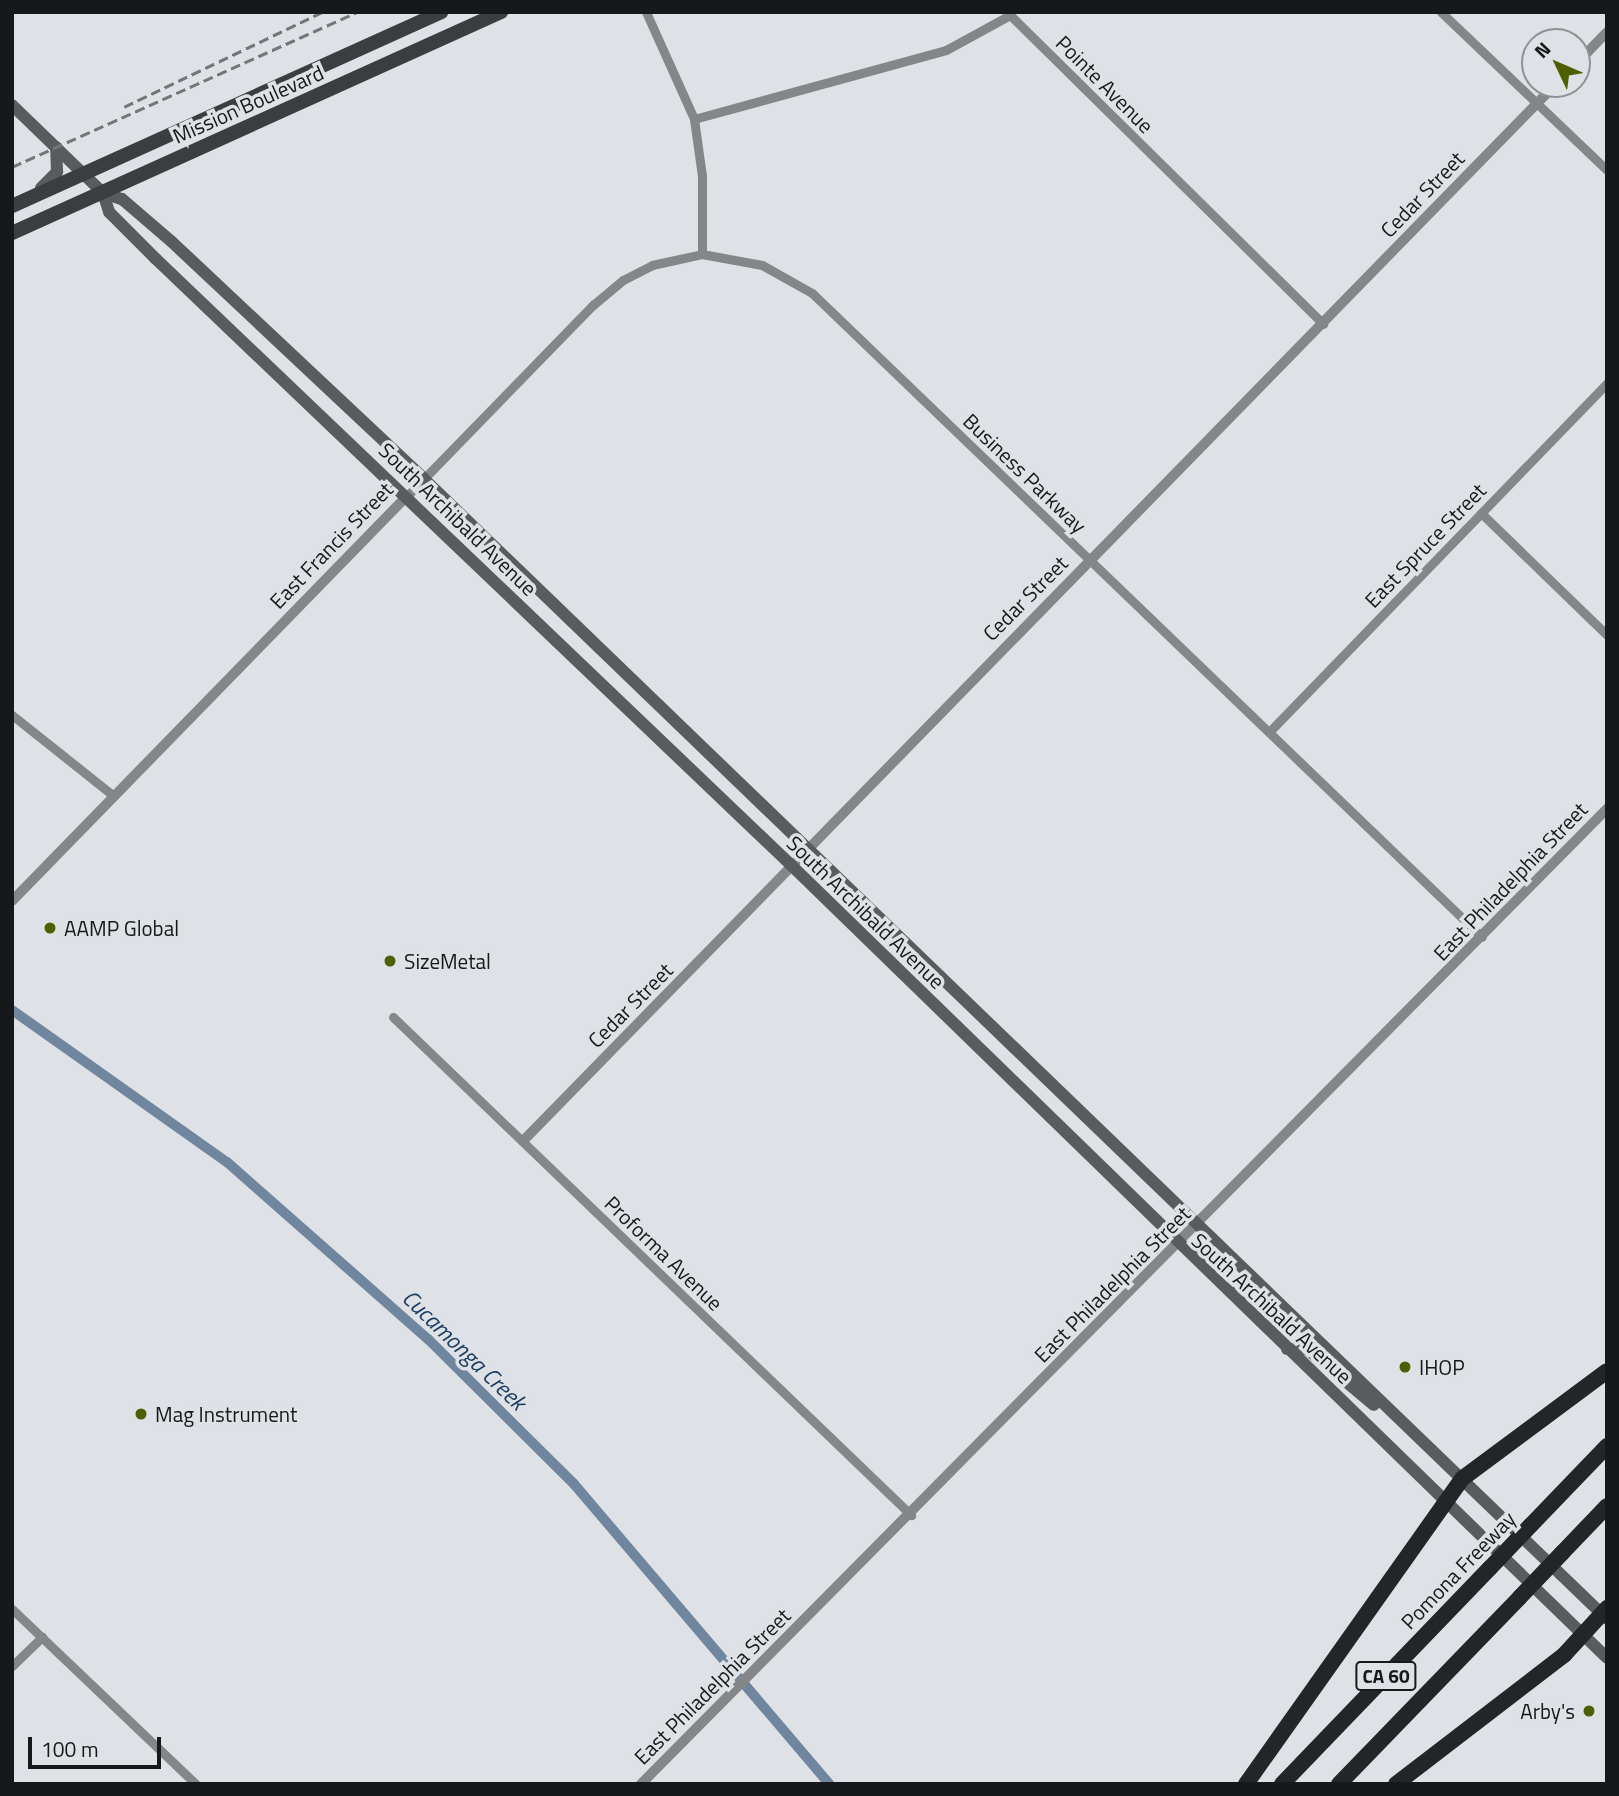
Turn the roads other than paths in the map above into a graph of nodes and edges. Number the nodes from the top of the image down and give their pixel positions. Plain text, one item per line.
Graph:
1 (441, 12) edge
2 (500, 12) edge
3 (646, 12) edge
4 (1441, 12) edge
5 (1607, 33) edge
6 (1591, 49) edge
7 (1543, 98) edge
8 (1538, 103) junction
9 (12, 105) edge
10 (694, 119) junction
11 (56, 147) junction
12 (1607, 170) edge
13 (150, 172) junction
14 (83, 174) junction
15 (103, 193) junction
16 (15, 204) edge
17 (138, 212) junction
18 (12, 233) edge
19 (702, 254) junction
20 (1323, 324) junction
21 (1607, 383) edge
22 (423, 478) junction
23 (407, 496) junction
24 (1481, 513) junction
25 (1091, 559) junction
26 (1607, 635) edge
27 (12, 715) edge
28 (1269, 732) junction
29 (114, 796) junction
30 (1607, 809) edge
31 (807, 847) junction
32 (790, 864) junction
33 (12, 901) edge
34 (1482, 937) junction
35 (393, 1017) dead end
36 (523, 1141) junction
37 (1198, 1225) junction
38 (1178, 1246) junction
39 (1287, 1349) junction
40 (1607, 1371) edge
41 (1411, 1429) junction
42 (1607, 1446) edge
43 (1463, 1478) junction
44 (1444, 1500) junction
45 (1607, 1506) edge
46 (911, 1515) junction
47 (12, 1609) edge
48 (1605, 1614) edge
49 (1583, 1636) junction
50 (42, 1637) junction
51 (1607, 1658) edge
52 (12, 1666) edge
53 (196, 1784) edge
54 (641, 1784) edge
55 (1246, 1784) edge
56 (1282, 1784) edge
57 (1339, 1784) edge
58 (1396, 1784) edge

1 - 14 main road, Mission Boulevard
2 - 13 main road, Mission Boulevard
3 - 10 street
4 - 8 street
5 - 6 street
7 - 8 street, Cedar Street
8 - 12 street
8 - 20 street, Cedar Street
9 - 11 main road, South Archibald Avenue
10 - 19 street
10 - 20 street, Pointe Avenue
11 - 14 main road, South Archibald Avenue
11 - 16 main road
13 - 15 main road, Mission Boulevard
13 - 17 main road
14 - 15 main road, South Archibald Avenue
14 - 16 main road, Mission Boulevard
15 - 17 main road, South Archibald Avenue
15 - 18 main road, Mission Boulevard
15 - 23 main road, South Archibald Avenue
17 - 22 main road, South Archibald Avenue
19 - 22 street, East Francis Street
19 - 25 street, Business Parkway
20 - 25 street, Cedar Street
21 - 24 street, East Spruce Street
22 - 23 street, East Francis Street
22 - 31 main road, South Archibald Avenue
23 - 29 street, East Francis Street
23 - 32 main road, South Archibald Avenue
24 - 26 street
24 - 28 street, East Spruce Street
25 - 28 street, Business Parkway
25 - 31 street, Cedar Street
27 - 29 street
28 - 34 street, Business Parkway
29 - 33 street, East Francis Street
30 - 34 street, East Philadelphia Street
31 - 32 street, Cedar Street
31 - 37 main road, South Archibald Avenue
32 - 36 street, Cedar Street
32 - 38 main road, South Archibald Avenue
34 - 37 street, East Philadelphia Street
35 - 36 street, Proforma Avenue
36 - 46 street, Proforma Avenue
37 - 38 street, East Philadelphia Street
37 - 41 main road, South Archibald Avenue
38 - 39 main road, South Archibald Avenue
38 - 46 street, East Philadelphia Street
39 - 41 main road
39 - 44 main road, South Archibald Avenue
40 - 43 highway
41 - 43 main road, South Archibald Avenue
42 - 56 highway, Pomona Freeway / CA 60, bridge
43 - 44 highway
43 - 48 main road, South Archibald Avenue
44 - 49 main road, South Archibald Avenue
44 - 55 highway
45 - 57 highway, CA 60, bridge
46 - 54 street, East Philadelphia Street
47 - 50 street
48 - 49 highway
49 - 51 main road, South Archibald Avenue
49 - 58 highway
50 - 52 street
50 - 53 street

